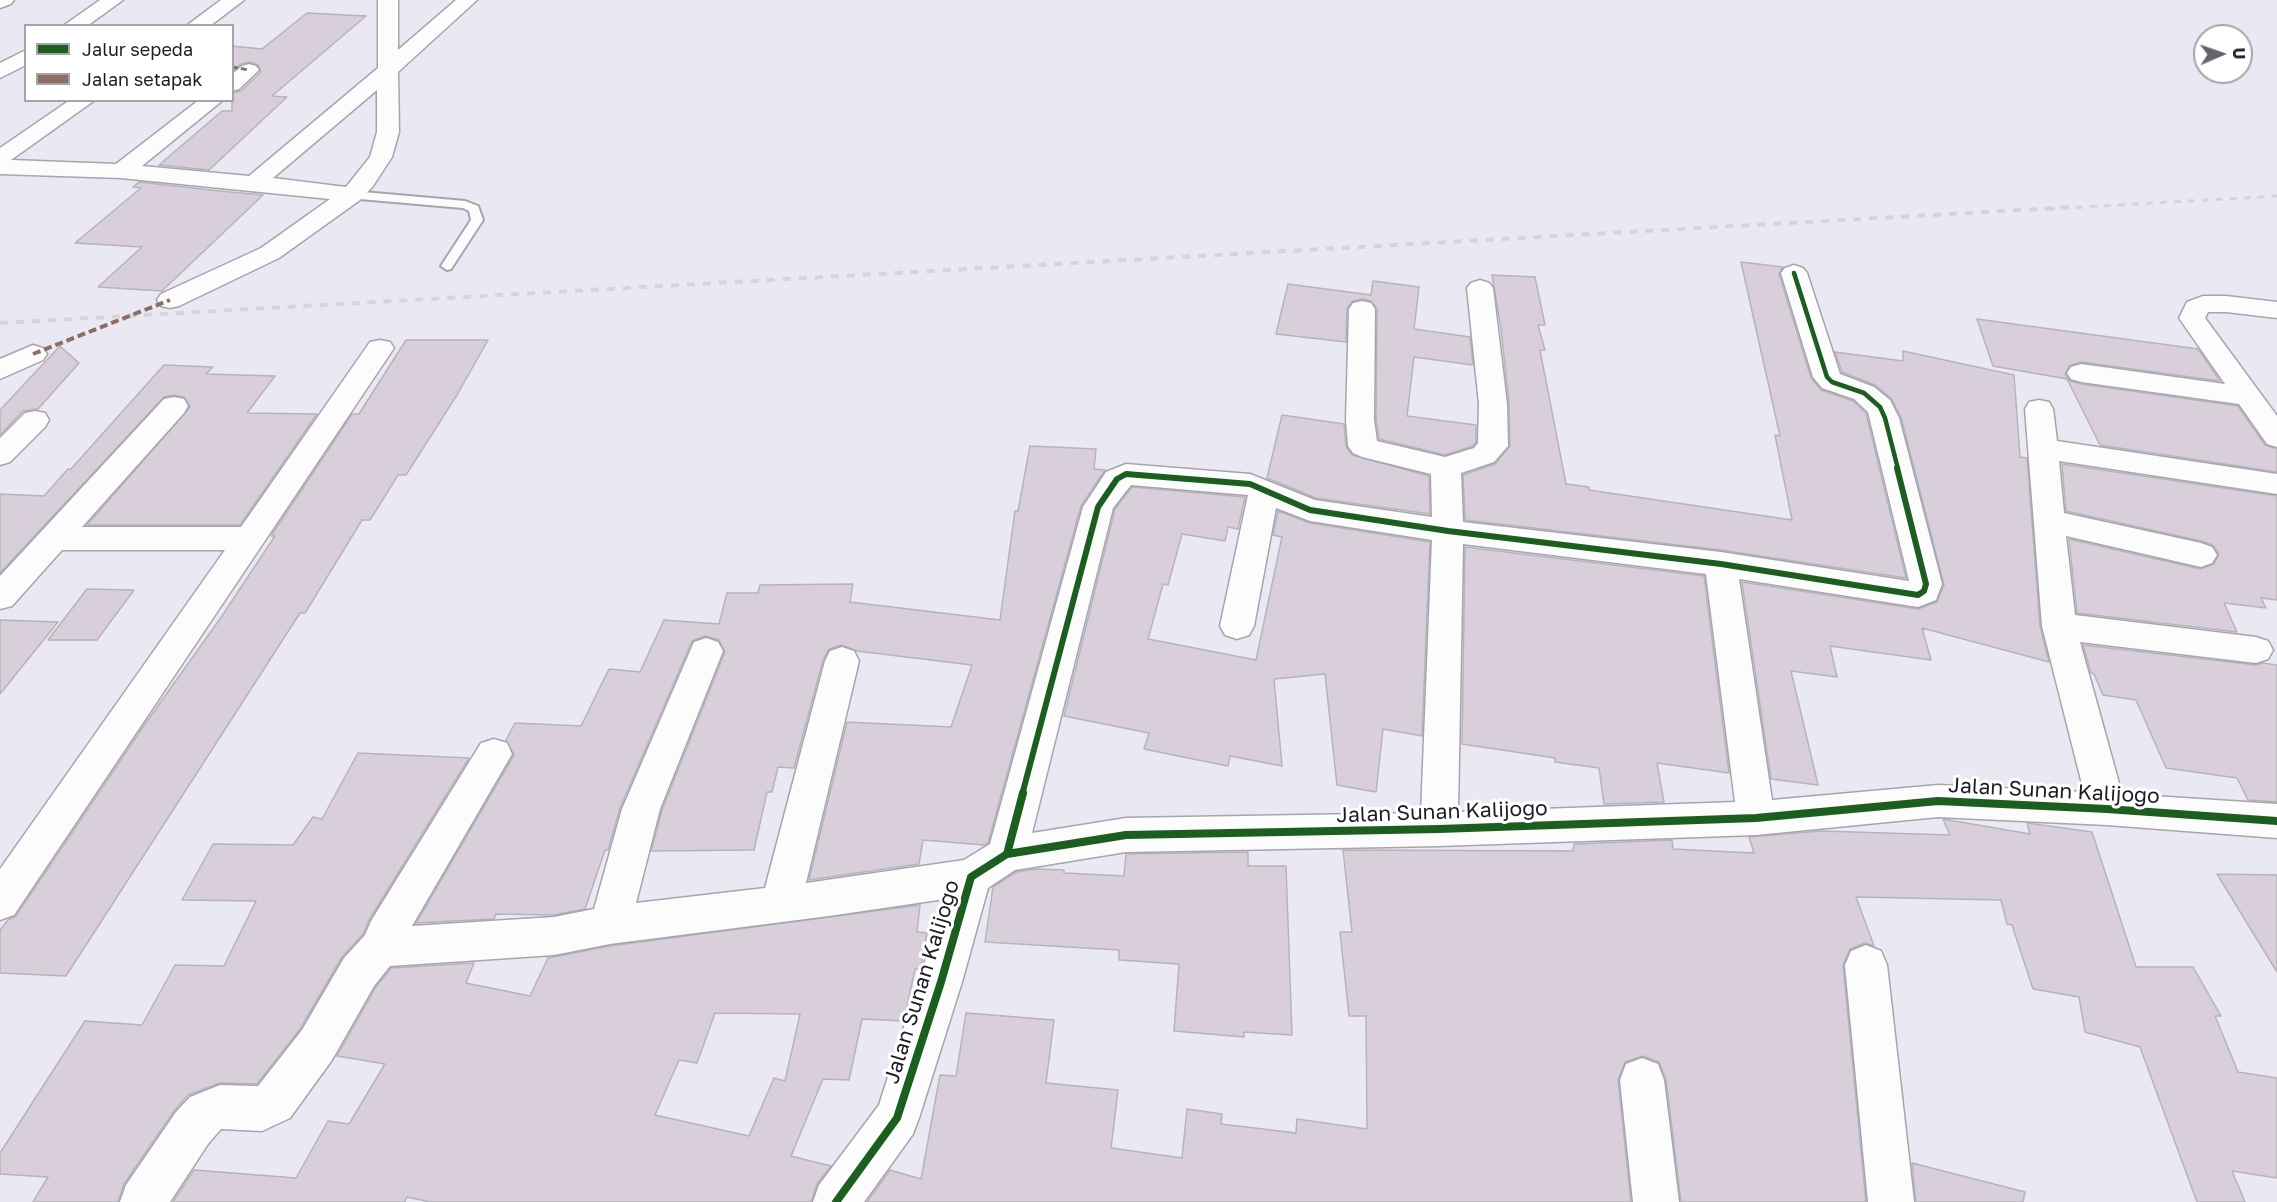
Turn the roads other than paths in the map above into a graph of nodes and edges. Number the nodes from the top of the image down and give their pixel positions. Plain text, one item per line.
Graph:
1 (4, 0) edge
2 (113, 0) edge
3 (234, 0) edge
4 (388, 0) edge
5 (467, 0) edge
6 (0, 2) edge
7 (76, 24) edge
8 (199, 24) edge
9 (24, 57) edge
10 (249, 70) dead end
11 (387, 71) junction
12 (0, 72) edge
13 (234, 83) edge
14 (82, 102) edge
15 (210, 102) edge
16 (0, 158) edge
17 (0, 167) edge
18 (121, 171) junction
19 (254, 183) junction
20 (352, 195) junction
21 (447, 266) dead end
22 (1794, 273) dead end
23 (1480, 288) dead end
24 (171, 300) dead end
25 (1362, 309) dead end
26 (2277, 310) edge
27 (380, 348) dead end
28 (33, 354) dead end
29 (0, 370) edge
30 (2081, 373) dead end
31 (2248, 396) junction
32 (174, 406) dead end
33 (2039, 409) dead end
34 (35, 420) dead end
35 (2277, 437) edge
36 (2042, 449) junction
37 (0, 455) edge
38 (1446, 467) junction
39 (2277, 484) edge
40 (1264, 490) junction
41 (2049, 521) junction
42 (1448, 531) junction
43 (249, 538) junction
44 (54, 539) junction
45 (2201, 555) dead end
46 (1721, 564) junction
47 (0, 597) edge
48 (1237, 626) dead end
49 (2059, 626) junction
50 (2256, 650) dead end
51 (706, 651) dead end
52 (842, 661) dead end
53 (494, 754) dead end
54 (2107, 809) junction
55 (1756, 818) junction
56 (2277, 821) edge
57 (1439, 829) junction
58 (1006, 854) junction
59 (971, 877) junction
60 (0, 902) edge
61 (781, 904) junction
62 (610, 924) junction
63 (384, 943) junction
64 (1866, 965) dead end
65 (1642, 1080) dead end
66 (143, 1202) edge
67 (836, 1202) edge
68 (1656, 1202) edge
69 (1891, 1202) edge

1 - 6 street
2 - 7 street
3 - 8 street
4 - 11 street
5 - 11 street
9 - 12 street
10 - 13 street
11 - 19 street
11 - 20 street
14 - 16 street
15 - 18 street
17 - 18 street
18 - 19 street
19 - 20 street
20 - 21 lane
20 - 24 street
22 - 46 street
23 - 38 street
25 - 38 street
26 - 31 street
27 - 43 street
28 - 29 street
30 - 31 street
31 - 35 street
32 - 44 street
33 - 36 street
34 - 37 street
36 - 39 street
36 - 41 street
38 - 42 street
40 - 42 street
40 - 48 street
40 - 58 street
41 - 45 street
41 - 49 street
42 - 46 street
42 - 57 street
43 - 44 street
43 - 60 street
44 - 47 street
46 - 55 street
49 - 50 street
49 - 54 street
51 - 62 street
52 - 61 street
53 - 63 street
54 - 55 street, Jalan Sunan Kalijogo
54 - 56 street, Jalan Sunan Kalijogo
55 - 57 street, Jalan Sunan Kalijogo
57 - 58 street, Jalan Sunan Kalijogo
58 - 59 street, Jalan Sunan Kalijogo
59 - 61 street
59 - 67 street, Jalan Sunan Kalijogo
61 - 62 street
62 - 63 street
63 - 66 street
64 - 69 street
65 - 68 street

